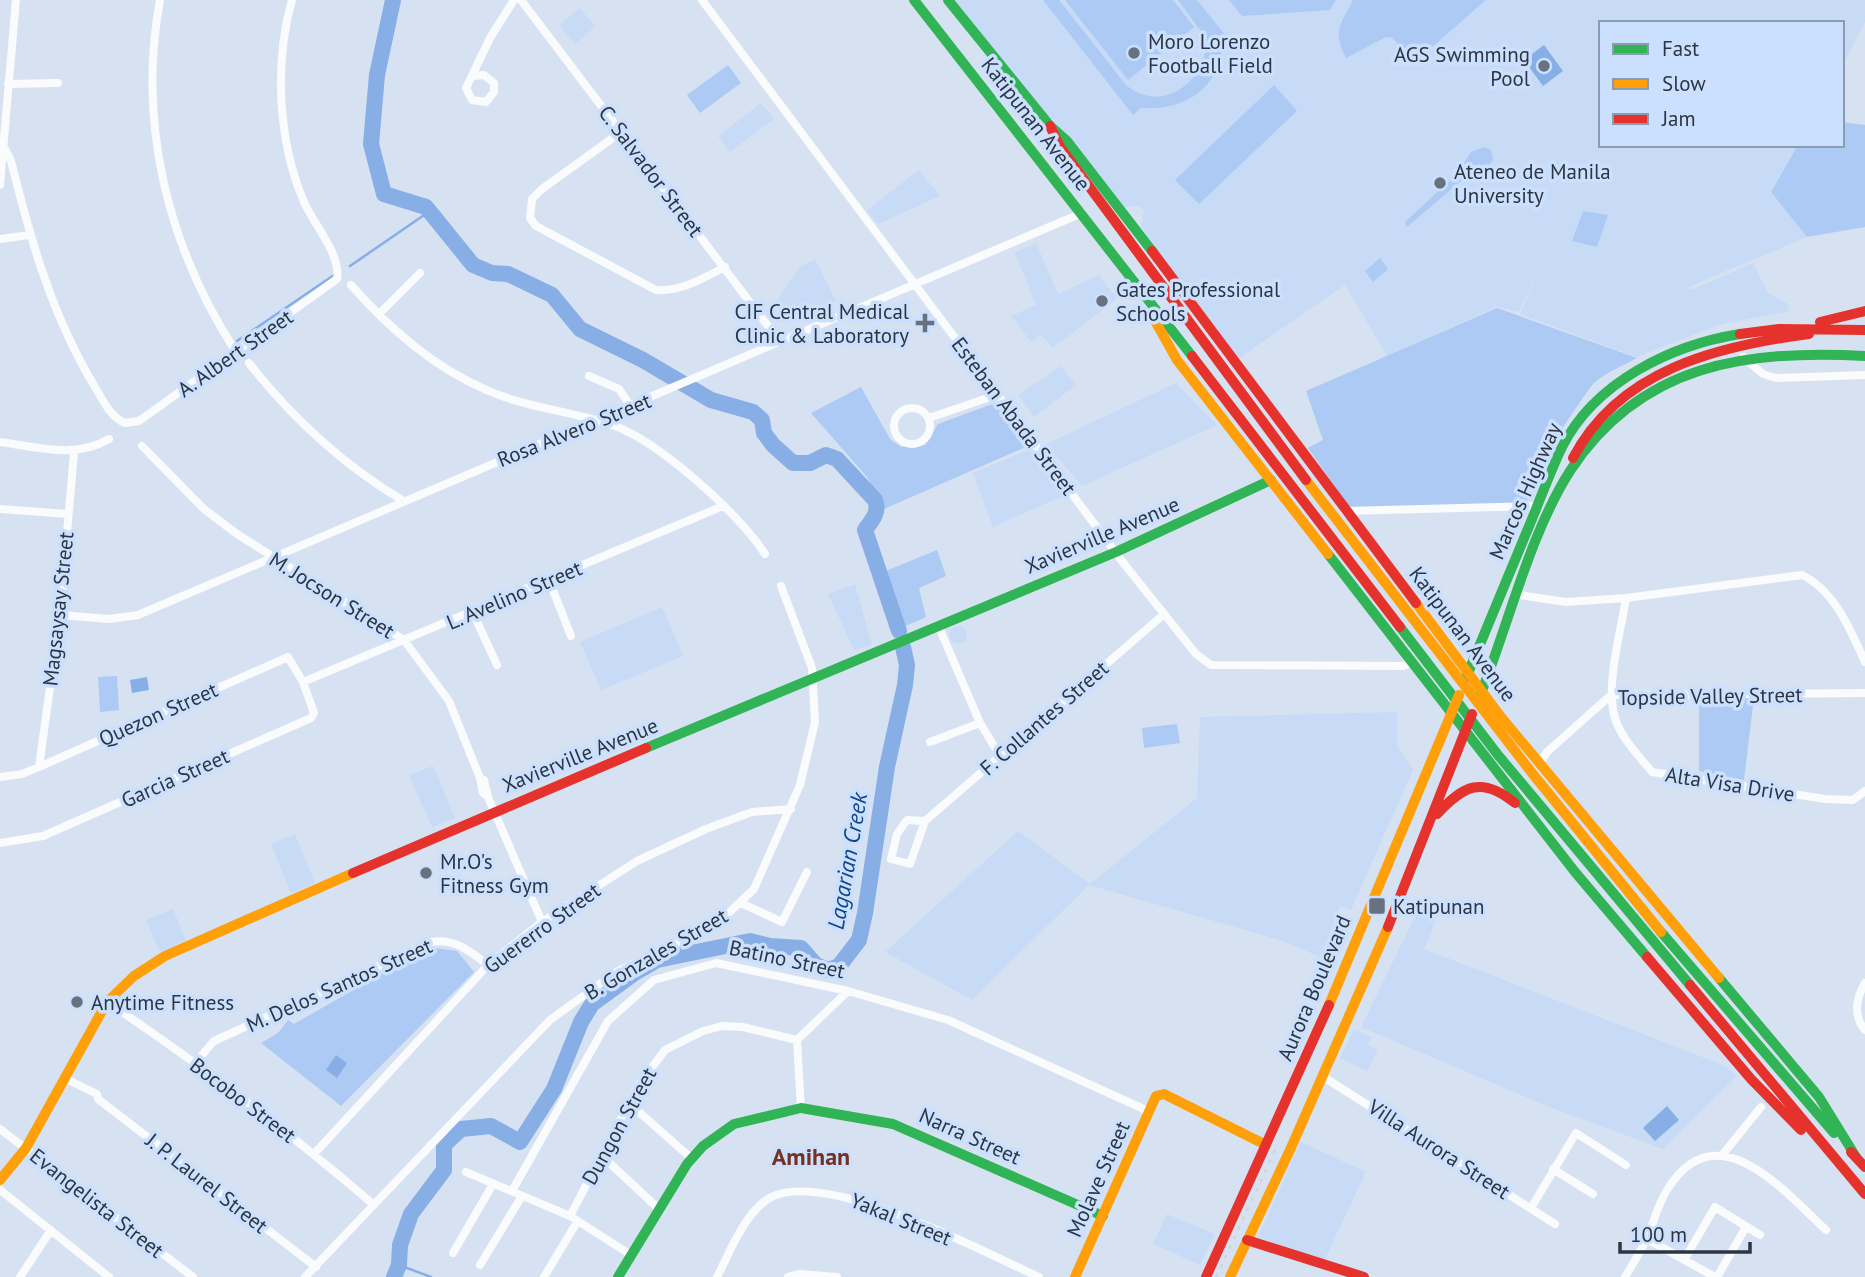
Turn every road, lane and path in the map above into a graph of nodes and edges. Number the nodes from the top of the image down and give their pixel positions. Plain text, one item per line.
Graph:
1 (16, 0) edge
2 (160, 0) edge
3 (292, 0) edge
4 (513, 0) edge
5 (521, 0) edge
6 (702, 0) edge
7 (914, 0) edge
8 (948, 0) edge
9 (474, 76) dead end
10 (58, 83) dead end
11 (8, 84) junction
12 (1050, 126) junction
13 (621, 132) junction
14 (3, 145) junction
15 (0, 185) edge
16 (1082, 213) junction
17 (29, 235) junction
18 (0, 239) edge
19 (725, 267) junction
20 (420, 273) dead end
21 (1128, 273) junction
22 (915, 282) junction
23 (351, 285) dead end
24 (1865, 311) edge
25 (379, 314) junction
26 (1865, 321) edge
27 (1785, 327) junction
28 (1865, 330) edge
29 (780, 342) junction
30 (236, 352) junction
31 (1865, 356) edge
32 (1743, 357) junction
33 (249, 363) dead end
34 (1865, 375) edge
35 (589, 376) dead end
36 (999, 394) junction
37 (631, 407) junction
38 (929, 418) junction
39 (597, 421) junction
40 (109, 439) dead end
41 (0, 442) edge
42 (142, 446) dead end
43 (74, 452) junction
44 (1569, 472) junction
45 (1271, 480) junction
46 (402, 500) junction
47 (723, 506) junction
48 (1538, 506) junction
49 (0, 509) edge
50 (1345, 511) junction
51 (68, 514) junction
52 (1115, 552) junction
53 (765, 554) dead end
54 (269, 557) junction
55 (1388, 567) junction
56 (549, 580) junction
57 (781, 586) dead end
58 (1356, 592) junction
59 (1519, 595) junction
60 (1626, 598) junction
61 (1416, 605) junction
62 (473, 613) junction
63 (60, 615) junction
64 (1164, 615) junction
65 (938, 625) junction
66 (1385, 629) junction
67 (570, 636) dead end
68 (404, 640) junction
69 (1865, 662) edge
70 (1412, 663) junction
71 (497, 665) dead end
72 (1490, 670) junction
73 (1468, 673) junction
74 (812, 678) junction
75 (303, 682) junction
76 (1429, 684) junction
77 (1482, 692) junction
78 (1865, 693) edge
79 (1611, 695) junction
80 (1451, 712) junction
81 (1501, 717) junction
82 (980, 723) junction
83 (1466, 731) junction
84 (930, 742) dead end
85 (1436, 750) junction
86 (1000, 756) junction
87 (1540, 763) junction
88 (39, 767) junction
89 (0, 777) edge
90 (1511, 788) junction
91 (1865, 791) edge
92 (791, 809) junction
93 (494, 811) junction
94 (1432, 819) junction
95 (1586, 819) junction
96 (925, 821) junction
97 (1535, 822) junction
98 (1603, 839) junction
99 (0, 844) edge
100 (1558, 850) junction
101 (807, 872) dead end
102 (1575, 872) junction
103 (741, 903) junction
104 (542, 922) junction
105 (488, 965) junction
106 (1865, 983) edge
107 (848, 991) junction
108 (107, 1002) junction
109 (1865, 1030) edge
110 (797, 1040) junction
111 (195, 1063) junction
112 (1302, 1067) junction
113 (1322, 1076) junction
114 (64, 1078) junction
115 (630, 1104) junction
116 (1761, 1107) dead end
117 (799, 1111) junction
118 (1148, 1111) junction
119 (0, 1129) edge
120 (1266, 1145) junction
121 (26, 1148) junction
122 (314, 1154) junction
123 (1723, 1154) junction
124 (602, 1156) junction
125 (1856, 1157) junction
126 (691, 1158) junction
127 (1626, 1165) dead end
128 (1865, 1167) edge
129 (1553, 1169) junction
130 (1844, 1171) junction
131 (466, 1172) dead end
132 (0, 1180) edge
133 (493, 1184) junction
134 (0, 1190) edge
135 (512, 1191) junction
136 (1593, 1194) dead end
137 (1865, 1194) edge
138 (522, 1196) junction
139 (374, 1205) junction
140 (1531, 1208) junction
141 (660, 1210) junction
142 (1103, 1216) junction
143 (573, 1219) junction
144 (1555, 1224) dead end
145 (1746, 1227) junction
146 (51, 1230) junction
147 (1826, 1230) dead end
148 (1760, 1234) dead end
149 (1647, 1239) junction
150 (1247, 1240) junction
151 (453, 1253) dead end
152 (632, 1255) junction
153 (1684, 1260) junction
154 (480, 1265) dead end
155 (316, 1267) junction
156 (1335, 1273) edge
157 (20, 1277) edge
158 (109, 1277) edge
159 (194, 1277) edge
160 (305, 1277) edge
161 (544, 1277) edge
162 (618, 1277) edge
163 (717, 1277) edge
164 (788, 1277) edge
165 (837, 1277) edge
166 (1039, 1277) edge
167 (1075, 1277) edge
168 (1206, 1277) edge
169 (1230, 1277) edge
170 (1364, 1277) edge
171 (1625, 1277) edge
172 (1716, 1277) edge

1 - 11 street
2 - 30 street
3 - 30 street, A. Albert Street
4 - 9 street
5 - 13 street, C. Salvador Street
6 - 22 street, Esteban Abada Street
7 - 16 main road, Katipunan Avenue
8 - 12 main road, Katipunan Avenue
10 - 11 street
11 - 14 street
12 - 50 main road, Katipunan Avenue
12 - 125 main road, Katipunan Avenue
13 - 19 street, C. Salvador Street
13 - 19 street
14 - 15 street
14 - 17 street
16 - 21 main road, Katipunan Avenue
16 - 22 street, Rosa Alvero Street
17 - 18 street
17 - 30 street, A. Albert Street
19 - 29 street, C. Salvador Street
20 - 25 street
21 - 45 main road, Katipunan Avenue
21 - 130 main road, Katipunan Avenue
22 - 29 street, Rosa Alvero Street
22 - 36 street, Esteban Abada Street
23 - 25 street
24 - 27 main road
25 - 39 street
26 - 44 main road
27 - 28 main road, Marcos Highway
27 - 48 main road, Marcos Highway
29 - 37 street, Rosa Alvero Street
31 - 32 main road, Marcos Highway
32 - 34 street
32 - 44 main road, Marcos Highway
33 - 46 street
35 - 37 street
36 - 38 street
36 - 52 street, Esteban Abada Street
37 - 39 street, Rosa Alvero Street
38 - 38 street
39 - 46 street, Rosa Alvero Street
39 - 47 street
40 - 43 street
41 - 43 street
42 - 54 street, M. Jocson Street
43 - 51 street, Magsaysay Street
44 - 59 main road, Marcos Highway
45 - 52 main road, Xavierville Avenue
45 - 58 main road, Katipunan Avenue
46 - 54 street, Rosa Alvero Street
47 - 53 street
47 - 56 street, L. Avelino Street
48 - 50 street
48 - 73 main road, Marcos Highway
49 - 51 street
50 - 55 main road, Katipunan Avenue
51 - 63 street, Magsaysay Street
52 - 64 street, Esteban Abada Street
52 - 65 main road, Xavierville Avenue
54 - 63 street, Rosa Alvero Street
54 - 68 street, M. Jocson Street
55 - 58 main road
55 - 61 main road, Katipunan Avenue
56 - 62 street, L. Avelino Street
56 - 67 street
57 - 74 street, B. Gonzales Street
58 - 66 main road, Katipunan Avenue
59 - 60 street
59 - 72 main road, Marcos Highway
60 - 69 street
60 - 79 street, Alta Visa Drive
61 - 66 main road
61 - 73 main road, Katipunan Avenue
62 - 68 street, L. Avelino Street
62 - 71 street
63 - 88 street, Magsaysay Street
64 - 70 street, Esteban Abada Street
64 - 86 street, F. Collantes Street
65 - 74 main road, Xavierville Avenue
65 - 82 street
66 - 70 main road, Katipunan Avenue
68 - 75 street, L. Avelino Street
68 - 93 street, M. Jocson Street
70 - 76 main road, Katipunan Avenue
72 - 77 main road, Marcos Highway
72 - 81 main road
73 - 77 main road, Katipunan Avenue
73 - 80 main road, Marcos Highway
74 - 92 street, B. Gonzales Street
74 - 93 main road, Xavierville Avenue
75 - 88 street, Quezon Street
75 - 99 street, Garcia Street
76 - 80 main road, Katipunan Avenue
76 - 85 main road
77 - 81 main road, Katipunan Avenue
77 - 83 main road, Marcos Highway
78 - 79 street, Topside Valley Street
79 - 87 street, Topside Valley Street
79 - 91 street, Alta Visa Drive
80 - 83 main road, Katipunan Avenue
80 - 85 main road, Aurora Boulevard
81 - 87 main road, Katipunan Avenue
82 - 84 street
82 - 86 street
83 - 90 main road, Katipunan Avenue
83 - 94 main road, Aurora Boulevard
85 - 112 main road, Aurora Boulevard
86 - 96 street, F. Collantes Street
87 - 90 main road
87 - 95 main road, Katipunan Avenue
88 - 89 street, Quezon Street
90 - 97 main road, Katipunan Avenue
92 - 103 street, B. Gonzales Street
92 - 104 street, Guererro Street
93 - 104 street, M. Jocson Street
93 - 108 main road, Xavierville Avenue
94 - 97 main road
94 - 113 main road, Aurora Boulevard
95 - 98 main road, Katipunan Avenue
95 - 100 main road
96 - 96 street, F. Collantes Street
97 - 100 main road, Katipunan Avenue
98 - 102 main road
98 - 125 main road, Katipunan Avenue
100 - 102 main road, Katipunan Avenue
101 - 103 street
102 - 130 main road, Katipunan Avenue
103 - 139 street, B. Gonzales Street
104 - 105 street, Guererro Street
105 - 111 street, M. Delos Santos Street
105 - 122 street, Guererro Street
106 - 109 street
107 - 110 street
107 - 118 street, Batino Street
107 - 135 street, Batino Street
108 - 111 street, Bocobo Street
108 - 114 main road, Xavierville Avenue
110 - 115 street, Dungon Street
110 - 117 street
111 - 122 street, Bocobo Street
112 - 113 main road
112 - 120 main road, Aurora Boulevard
113 - 140 street, Villa Aurora Street
113 - 150 main road, Aurora Boulevard
114 - 121 main road, Xavierville Avenue
114 - 155 street, J. P. Laurel Street
115 - 124 street, Dungon Street
115 - 126 street
116 - 123 street
117 - 126 main road, Narra Street
117 - 142 main road, Narra Street
118 - 120 main road, Molave Street
118 - 142 main road, Molave Street
119 - 121 street, Evangelista Street
120 - 168 main road, Aurora Boulevard
121 - 132 main road, Xavierville Avenue
121 - 159 street, Evangelista Street
122 - 139 street, Bocobo Street
123 - 147 street
123 - 149 street
124 - 141 street
124 - 143 street, Dungon Street
125 - 128 main road, Katipunan Avenue
126 - 141 main road, Narra Street
127 - 129 street
129 - 136 street
129 - 140 street
130 - 137 main road, Katipunan Avenue
131 - 133 street
133 - 135 street
133 - 151 street
134 - 146 street
135 - 138 street
138 - 143 street
138 - 154 street
139 - 155 street, B. Gonzales Street
140 - 144 street, Villa Aurora Street
141 - 152 main road, Narra Street
142 - 167 main road, Molave Street
143 - 152 street
143 - 161 street, Dungon Street
145 - 148 street
145 - 153 street
145 - 172 street
146 - 157 street
146 - 158 street
149 - 153 street
149 - 171 street
150 - 156 main road
150 - 169 main road, Aurora Boulevard
152 - 162 main road, Narra Street
153 - 172 street
155 - 160 street, B. Gonzales Street
156 - 170 main road
163 - 166 street, Yakal Street
164 - 165 street

